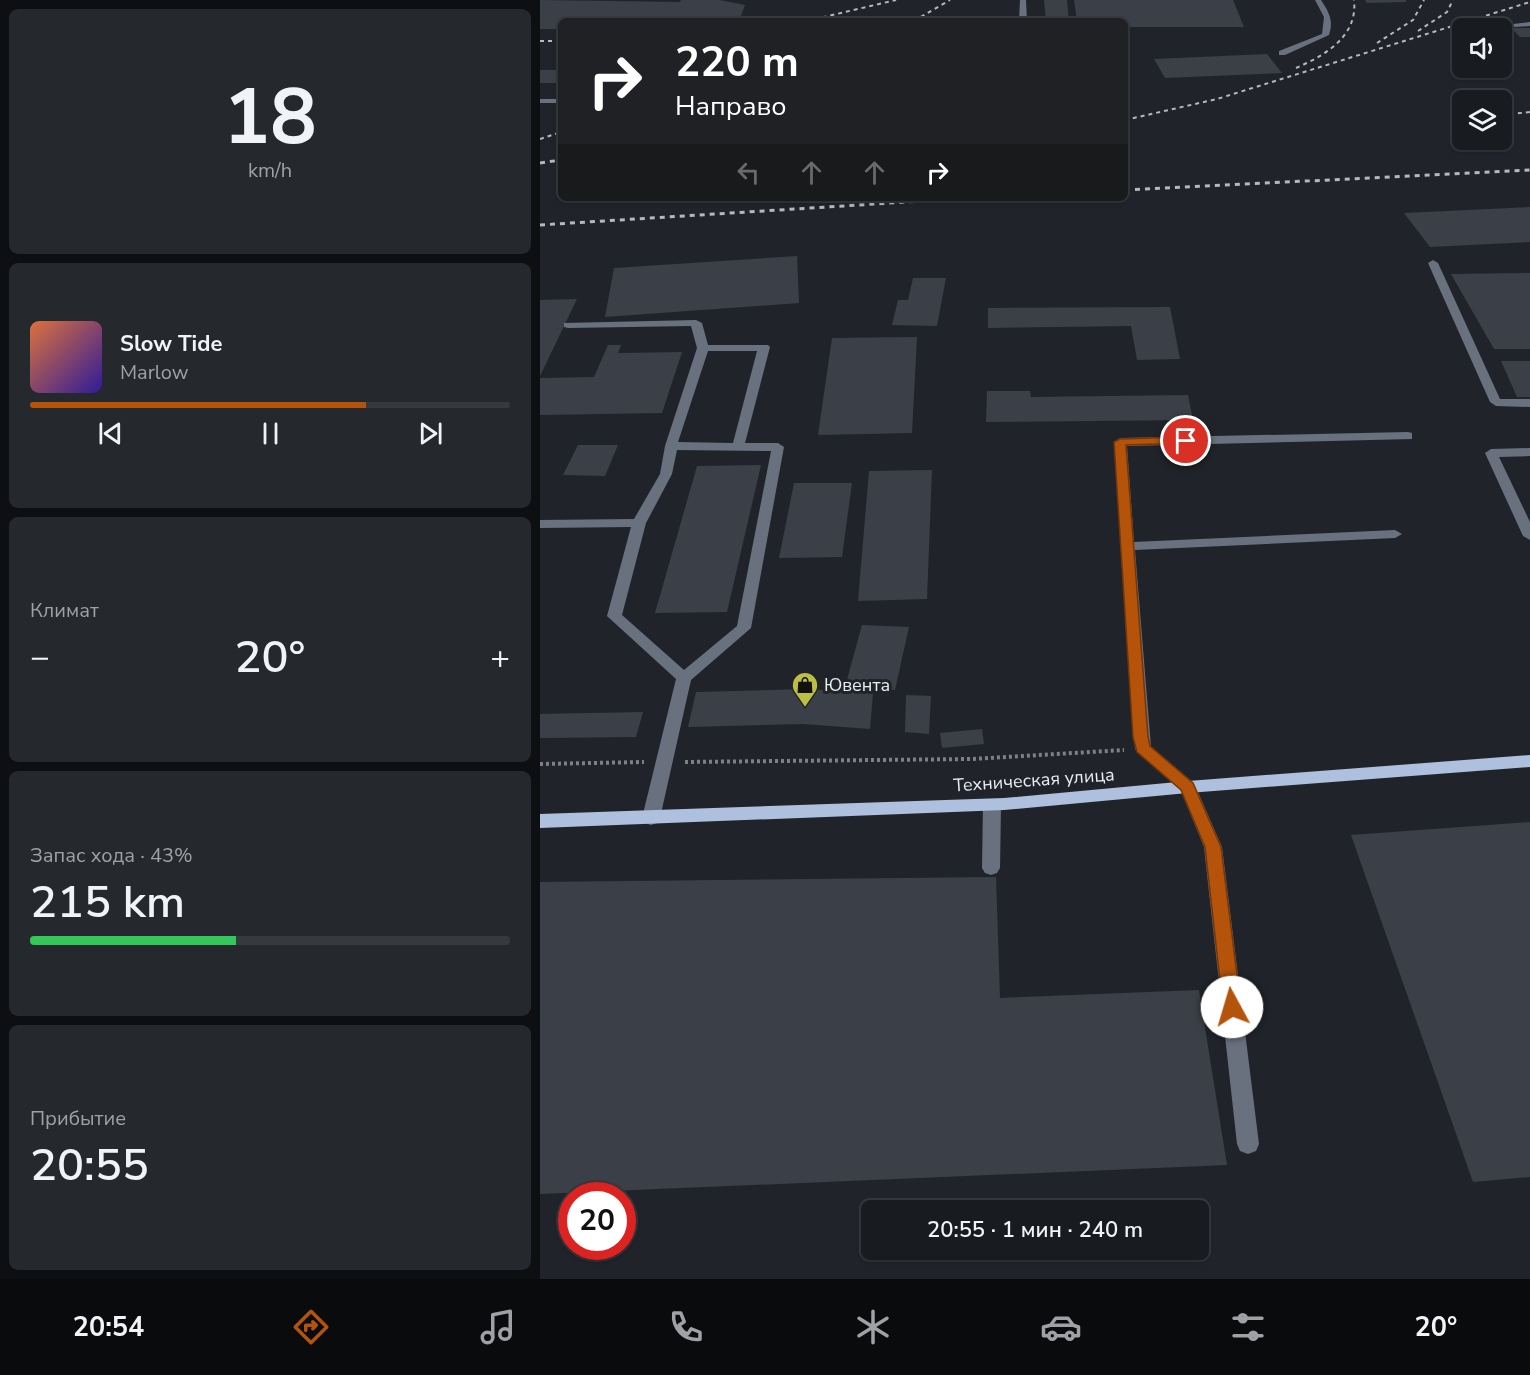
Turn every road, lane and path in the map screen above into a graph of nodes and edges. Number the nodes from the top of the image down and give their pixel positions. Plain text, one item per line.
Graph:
1 (1023, 0) edge
2 (1318, 0) edge
3 (1023, 18) edge
4 (1530, 24) edge
5 (1512, 25) edge
6 (1282, 53) dead end
7 (540, 101) edge
8 (558, 101) edge
9 (1433, 263) dead end
10 (568, 325) dead end
11 (703, 348) junction
12 (1530, 403) edge
13 (1408, 436) dead end
14 (671, 446) junction
15 (738, 447) junction
16 (1530, 452) edge
17 (639, 523) junction
18 (540, 524) edge
19 (1395, 534) dead end
20 (1530, 537) edge
21 (1129, 546) junction
22 (684, 678) junction
23 (1143, 749) junction
24 (1530, 761) edge
25 (665, 762) junction
26 (540, 764) edge
27 (1188, 787) junction
28 (992, 805) junction
29 (651, 818) junction
30 (540, 821) edge
31 (991, 868) dead end
32 (1248, 1143) dead end

1 - 3 lane
2 - 6 lane
4 - 5 lane
7 - 8 lane
9 - 12 lane
10 - 11 lane
11 - 14 lane
11 - 15 lane
13 - 21 lane
14 - 15 lane
14 - 17 lane
15 - 22 lane
16 - 20 lane
17 - 18 lane
17 - 22 lane
19 - 21 lane
21 - 23 lane
22 - 25 lane
23 - 25 path
23 - 27 lane
24 - 27 main road, Техническая улица
25 - 26 path
25 - 29 lane
27 - 28 main road, Техническая улица
27 - 32 lane
28 - 29 main road, Техническая улица
28 - 31 lane
29 - 30 main road, Техническая улица

